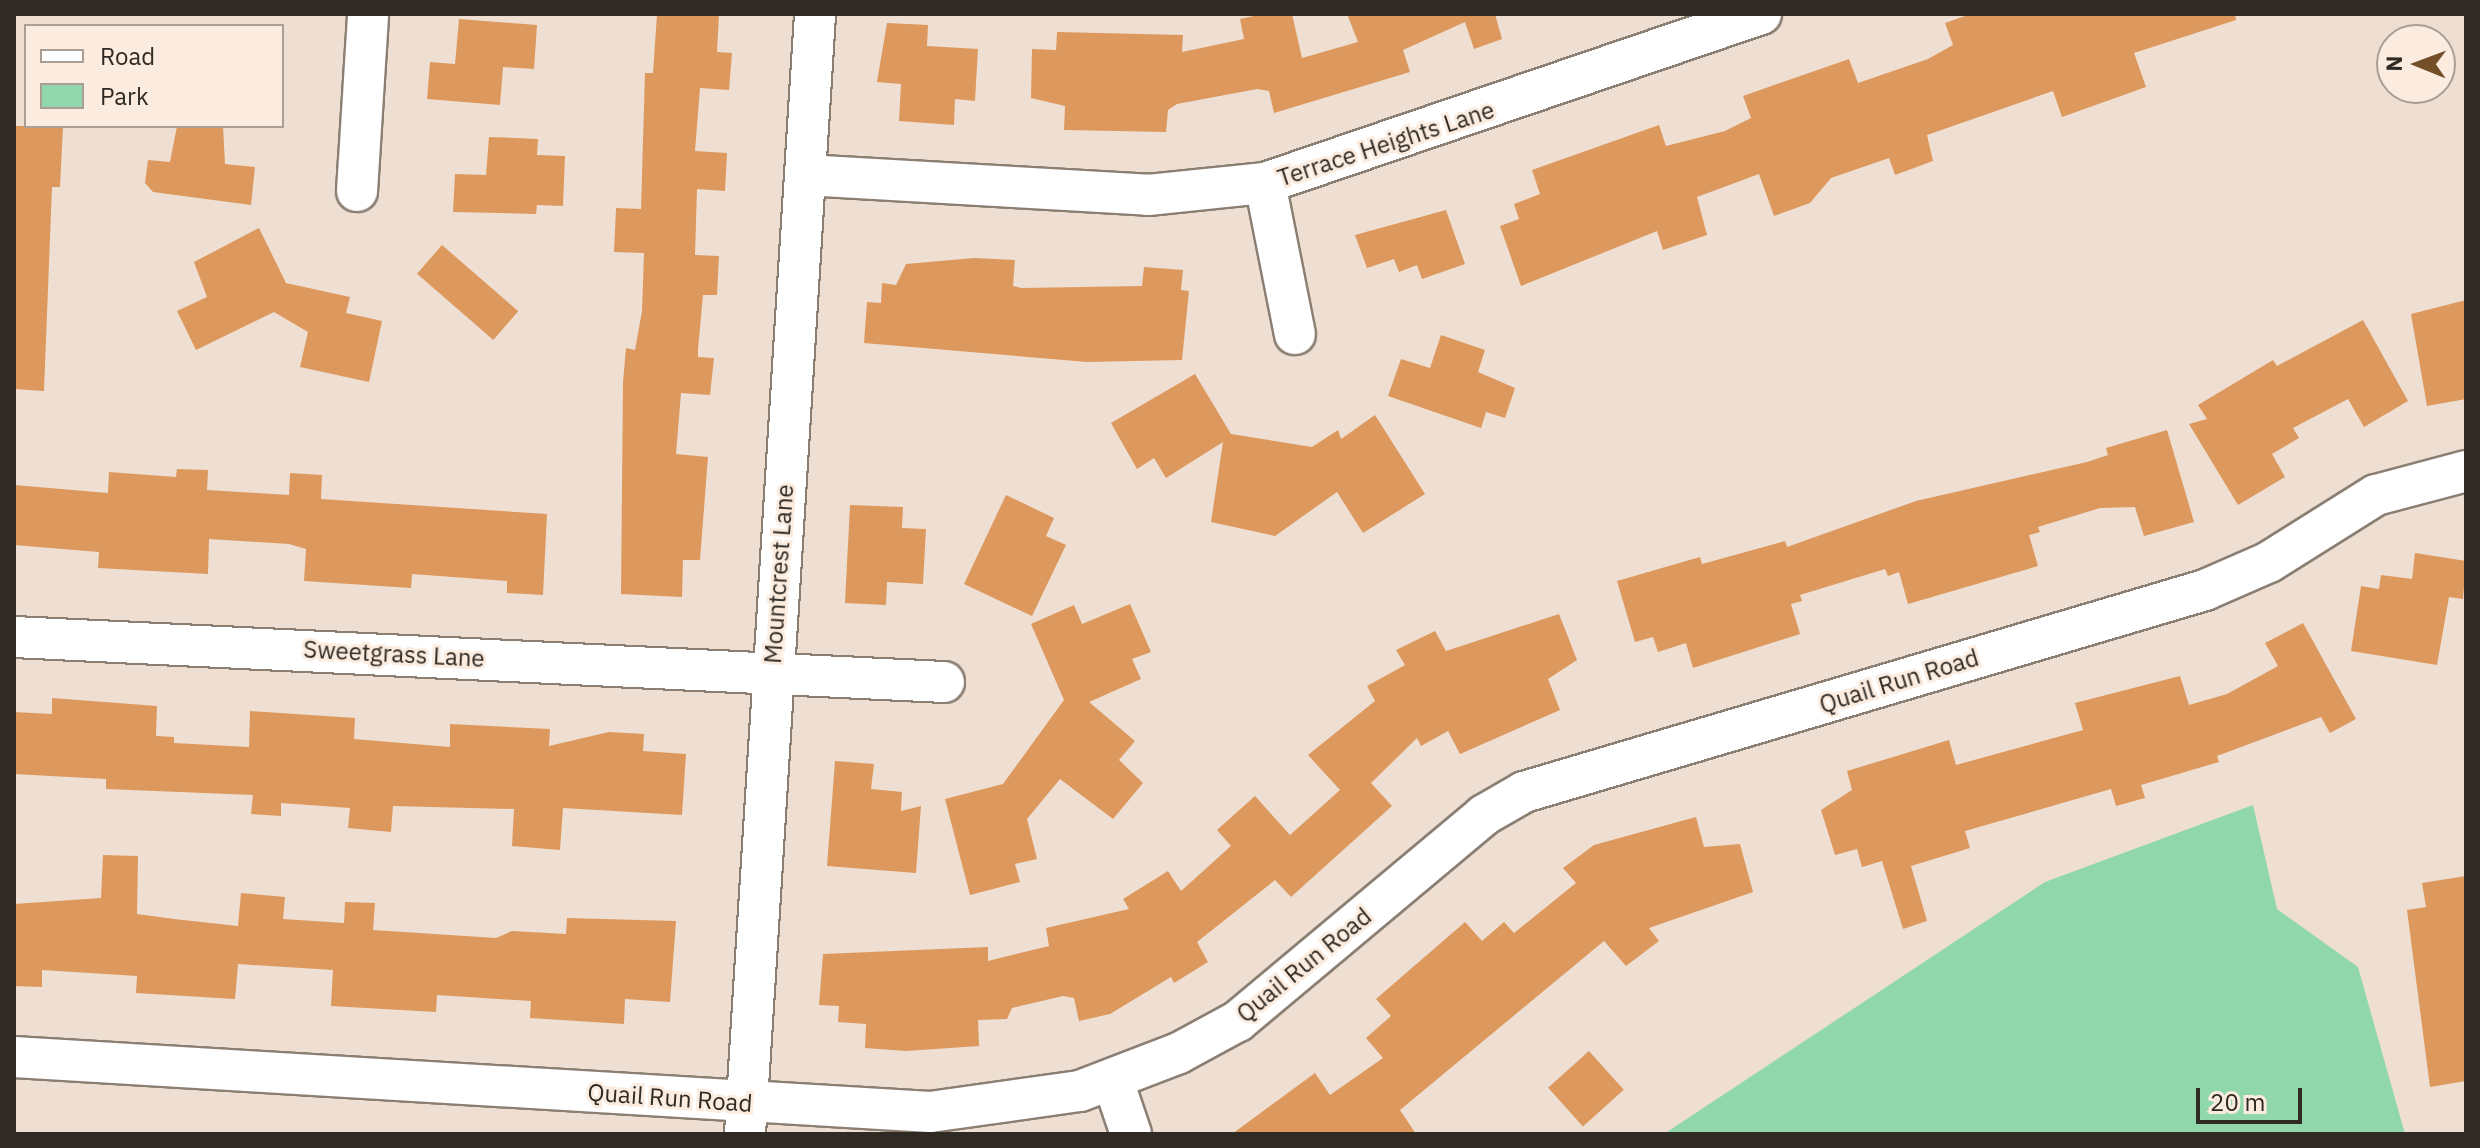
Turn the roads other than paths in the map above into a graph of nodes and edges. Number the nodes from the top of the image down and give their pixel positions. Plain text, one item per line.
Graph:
1 (368, 14) edge
2 (815, 14) edge
3 (1761, 14) edge
4 (805, 175) junction
5 (1265, 183) junction
6 (357, 191) dead end
7 (1295, 334) dead end
8 (2466, 471) edge
9 (14, 637) edge
10 (773, 671) junction
11 (944, 682) dead end
12 (14, 1057) edge
13 (1113, 1081) junction
14 (746, 1118) edge
15 (1131, 1134) edge

1 - 6 street
2 - 4 street, Mountcrest Lane
3 - 5 street, Terrace Heights Lane
4 - 5 street, Terrace Heights Lane
4 - 10 street, Mountcrest Lane
5 - 7 street
8 - 13 street, Quail Run Road
9 - 10 street, Sweetgrass Lane
10 - 11 street, Sweetgrass Lane
10 - 14 street, Mountcrest Lane
12 - 14 street, Quail Run Road
13 - 14 street, Quail Run Road
13 - 15 street

